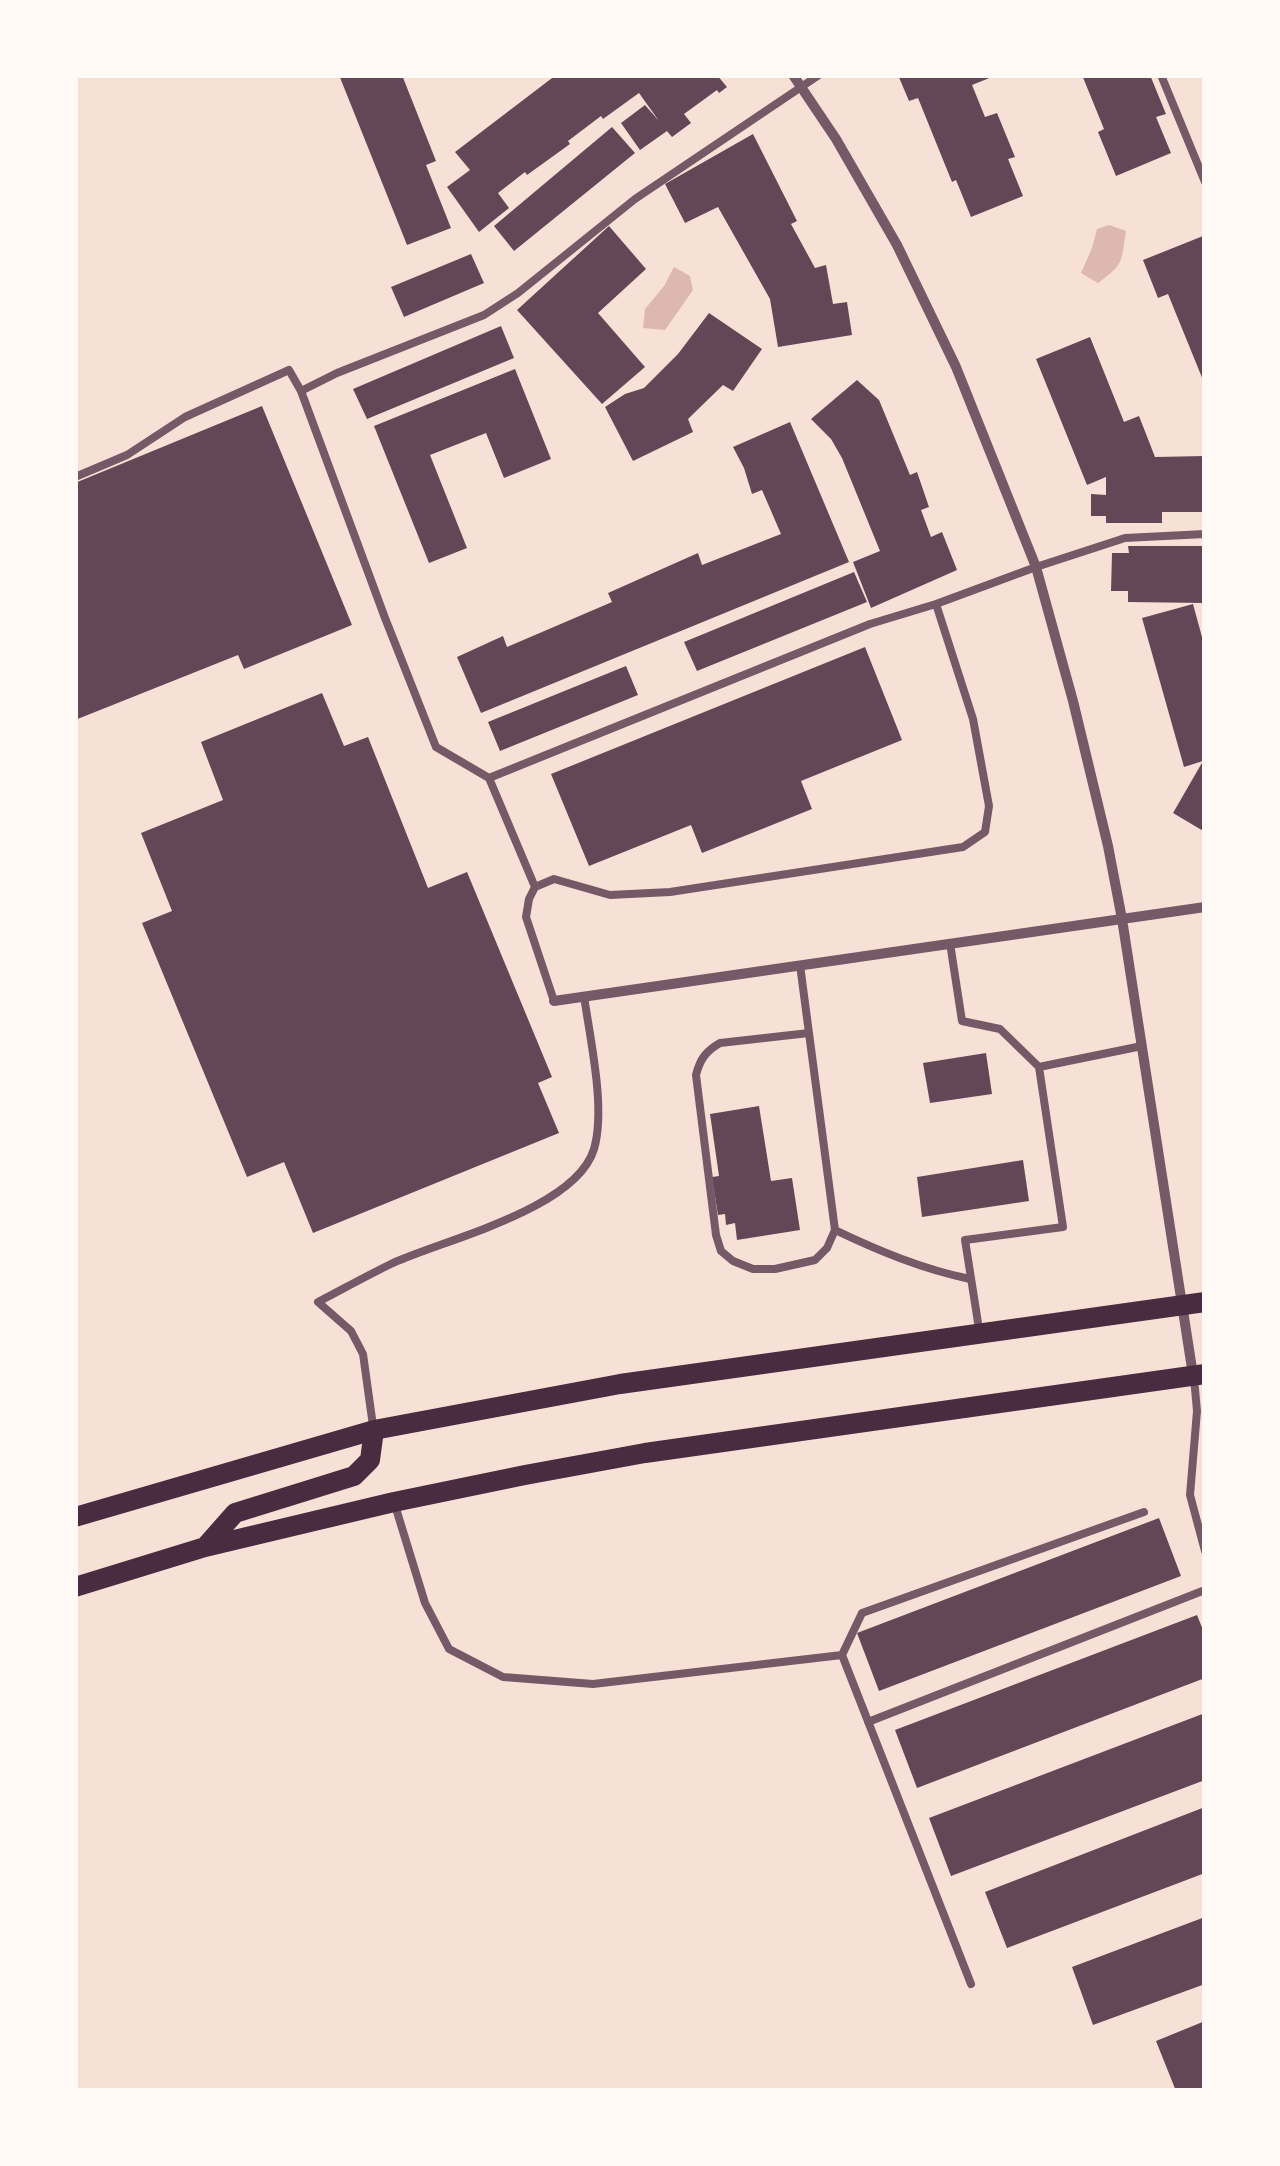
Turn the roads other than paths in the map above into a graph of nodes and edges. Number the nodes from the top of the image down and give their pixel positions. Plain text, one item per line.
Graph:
1 (793, 75) edge
2 (820, 75) edge
3 (1161, 75) edge
4 (800, 86) junction
5 (1205, 182) edge
6 (301, 391) junction
7 (75, 477) edge
8 (1205, 534) edge
9 (1036, 567) junction
10 (936, 604) junction
11 (489, 778) junction
12 (535, 887) junction
13 (1205, 907) edge
14 (1122, 919) junction
15 (950, 943) junction
16 (800, 965) junction
17 (584, 996) junction
18 (554, 1001) joint
19 (809, 1033) junction
20 (1142, 1046) junction
21 (1039, 1067) junction
22 (835, 1230) junction
23 (970, 1279) junction
24 (1194, 1303) edge
25 (980, 1334) junction
26 (1199, 1375) edge
27 (1197, 1411) junction
28 (374, 1430) junction
29 (1205, 1430) edge
30 (394, 1502) junction
31 (1144, 1512) dead end
32 (75, 1517) edge
33 (205, 1547) junction
34 (1205, 1552) edge
35 (75, 1587) edge
36 (1205, 1590) edge
37 (842, 1655) junction
38 (868, 1722) junction
39 (971, 1984) dead end

1 - 4 street
2 - 4 lane
3 - 5 lane
4 - 6 lane
4 - 9 street
6 - 7 lane
6 - 11 lane
8 - 9 lane
9 - 10 lane
9 - 14 street
10 - 11 lane
10 - 12 lane
11 - 12 lane
12 - 18 lane
13 - 14 street
14 - 15 street
14 - 20 street
15 - 16 street
15 - 21 lane
16 - 17 street
16 - 19 lane
17 - 18 street
17 - 28 lane
19 - 22 lane
19 - 22 lane
20 - 21 lane
20 - 24 street
21 - 23 lane
22 - 23 lane
23 - 25 lane
24 - 25 main road
24 - 26 street
25 - 28 main road
26 - 27 lane
26 - 30 main road
27 - 29 lane
27 - 34 lane
28 - 32 main road
28 - 33 main road
30 - 33 main road
30 - 37 lane
31 - 37 lane
33 - 35 main road
36 - 38 lane
37 - 38 lane
38 - 39 lane

